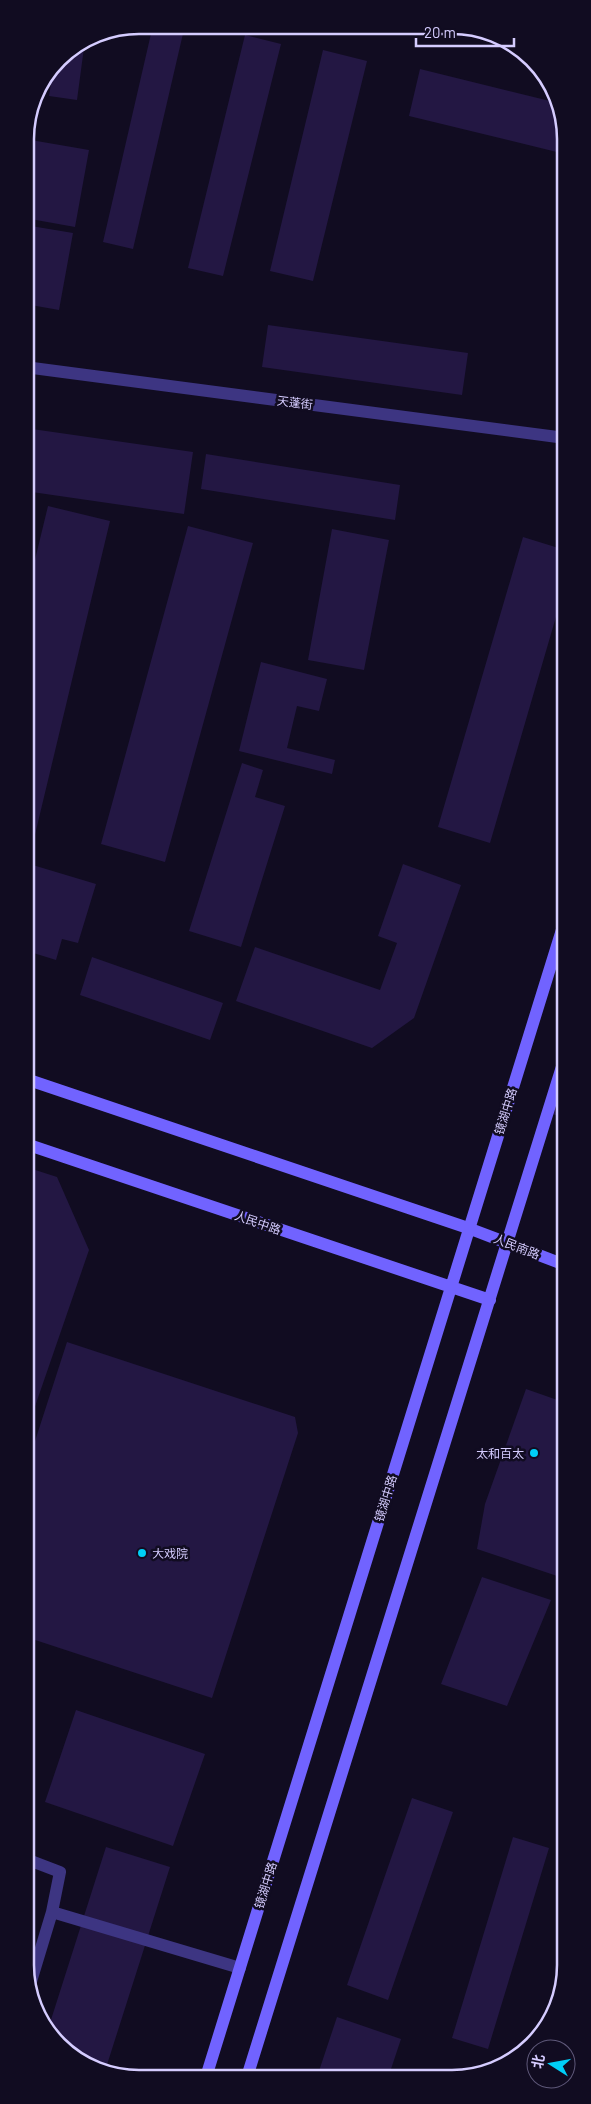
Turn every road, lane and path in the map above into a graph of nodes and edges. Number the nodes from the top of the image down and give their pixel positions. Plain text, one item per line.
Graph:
1 (34, 368) edge
2 (557, 437) edge
3 (557, 945) edge
4 (34, 1082) edge
5 (557, 1083) edge
6 (34, 1147) edge
7 (468, 1228) junction
8 (508, 1243) junction
9 (557, 1262) edge
10 (450, 1287) junction
11 (490, 1300) junction
12 (34, 1861) edge
13 (52, 1912) junction
14 (34, 1965) edge
15 (240, 1968) junction
16 (208, 2070) edge
17 (248, 2070) edge

1 - 2 street, 天蓬街
3 - 7 main road, 镜湖中路
4 - 7 main road
5 - 8 main road
6 - 10 main road, 人民中路
7 - 8 main road, 人民南路
7 - 10 main road, 镜湖中路
8 - 9 main road, 人民南路
8 - 11 main road
10 - 11 main road, 人民中路
10 - 15 main road, 镜湖中路
11 - 17 main road
12 - 13 street
13 - 14 street
13 - 15 street
15 - 16 main road, 镜湖中路

